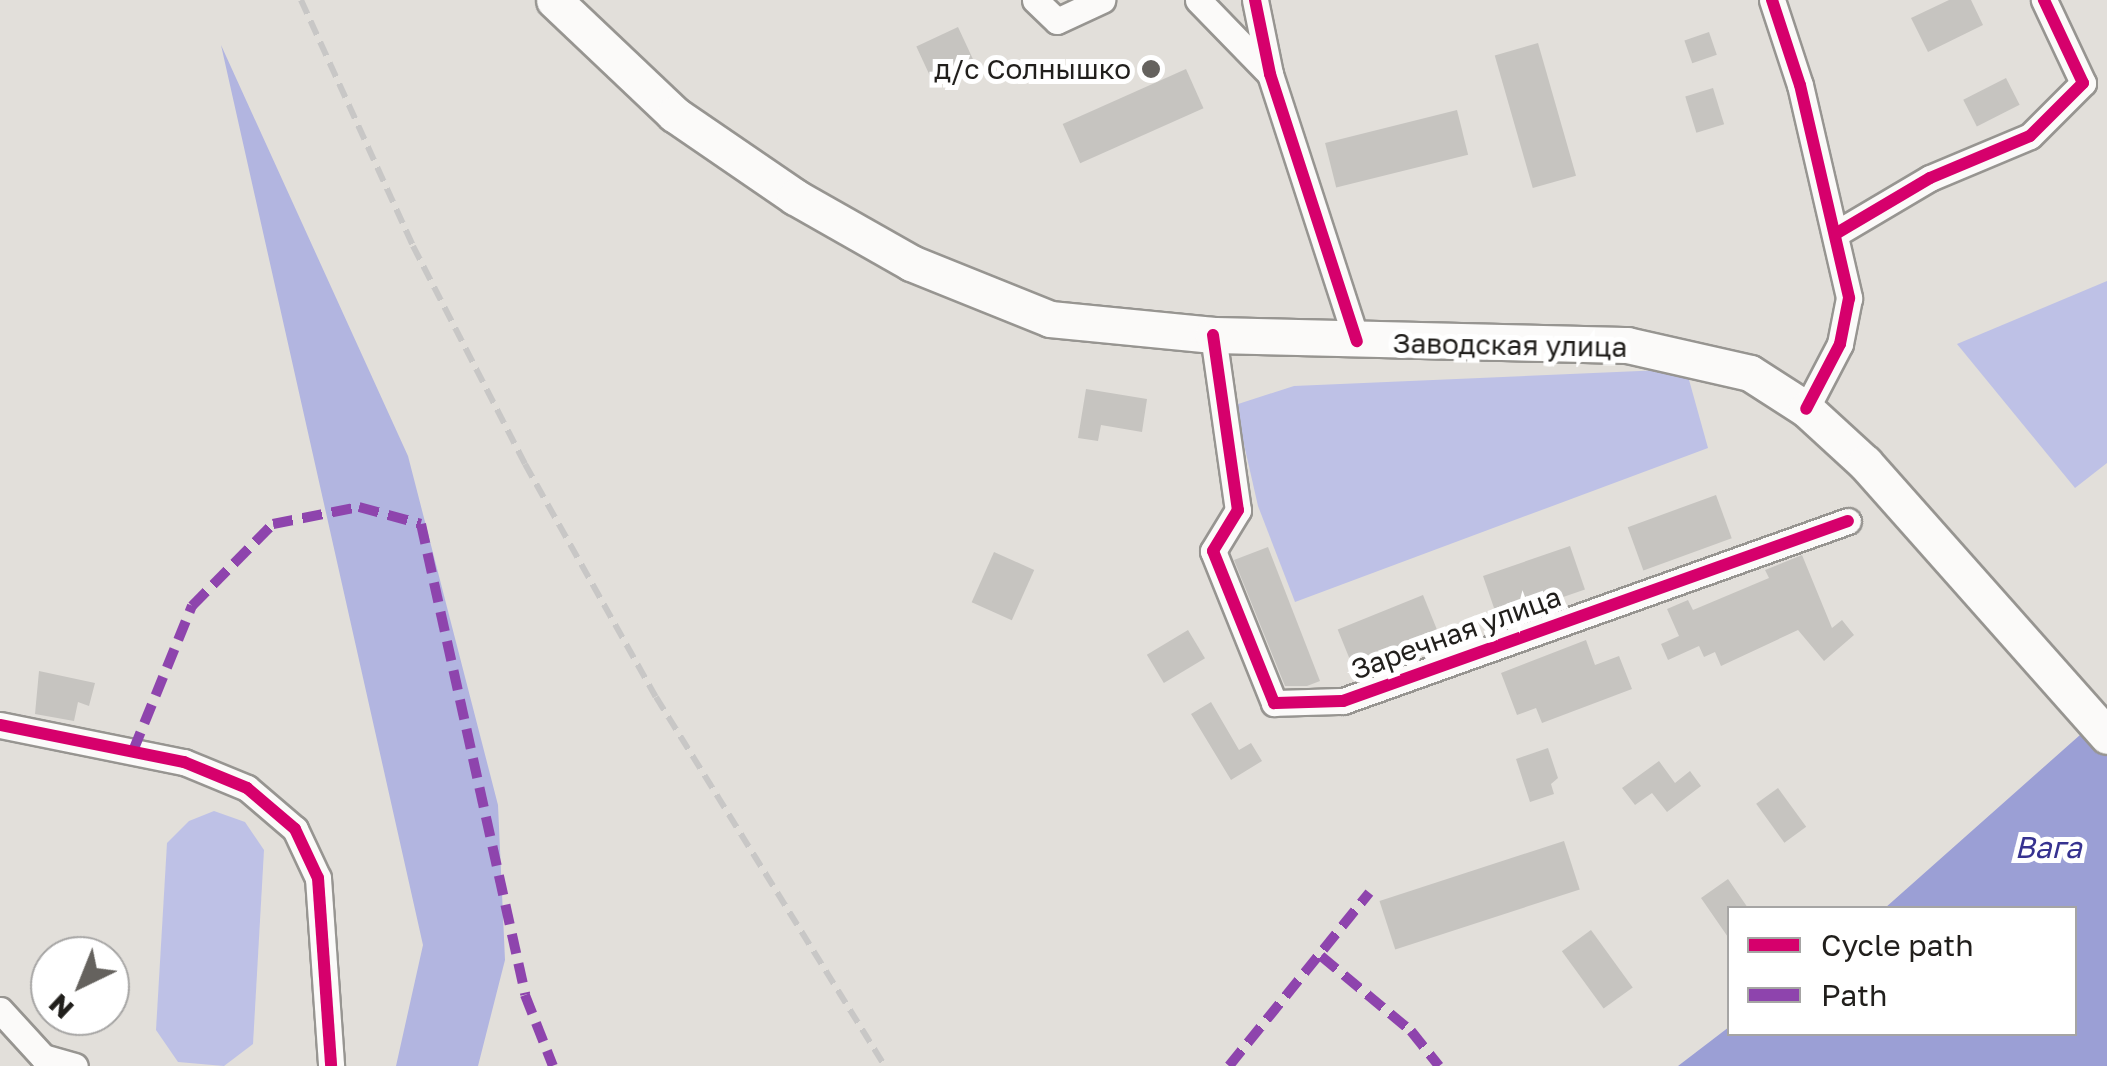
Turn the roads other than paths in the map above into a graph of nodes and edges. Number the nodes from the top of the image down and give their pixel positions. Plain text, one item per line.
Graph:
1 (554, 0) edge
2 (1036, 0) edge
3 (1102, 0) edge
4 (1198, 0) edge
5 (1254, 0) edge
6 (1772, 0) edge
7 (2044, 0) edge
8 (1270, 74) junction
9 (1837, 232) junction
10 (1213, 336) junction
11 (1357, 341) junction
12 (1806, 409) junction
13 (1848, 521) dead end
14 (0, 725) edge
15 (2107, 736) edge
16 (0, 1010) edge
17 (39, 1061) edge
18 (75, 1066) edge
19 (331, 1066) edge

1 - 10 main road, Заводская улица
2 - 3 street
4 - 8 street
5 - 8 street
6 - 9 street
7 - 9 street
8 - 11 street
9 - 12 street
10 - 11 main road, Заводская улица
10 - 13 street, Заречная улица
11 - 12 main road, Заводская улица
12 - 15 main road, Заводская улица
14 - 19 street
16 - 17 street
17 - 18 street

